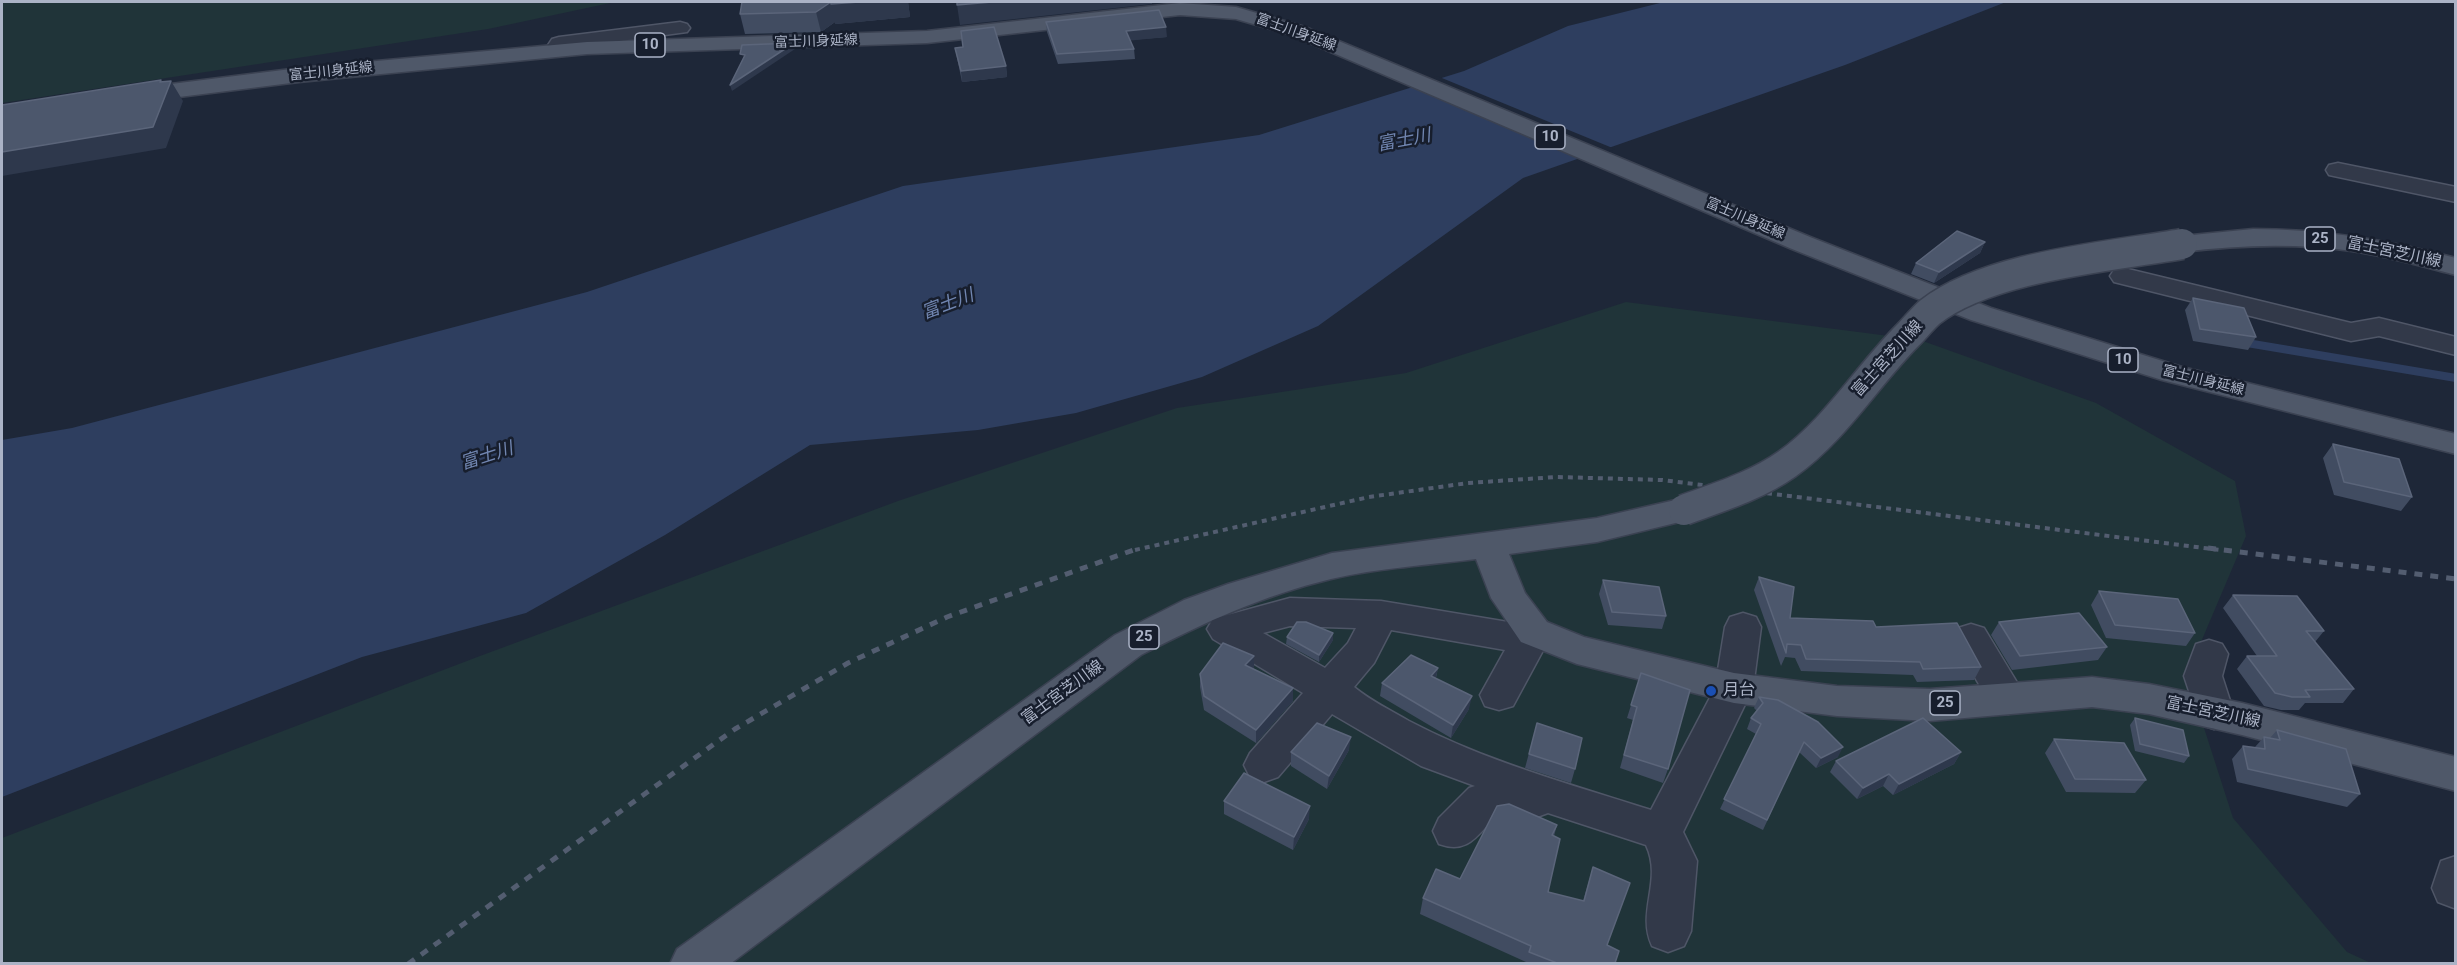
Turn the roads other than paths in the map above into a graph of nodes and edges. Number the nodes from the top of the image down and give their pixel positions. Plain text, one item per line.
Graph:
1 (680, 28) dead end
2 (555, 51) junction
3 (113, 99) edge
4 (2338, 170) dead end
5 (2456, 195) edge
6 (2456, 267) edge
7 (2124, 276) dead end
8 (2456, 345) edge
9 (2456, 444) edge
10 (1488, 544) junction
11 (1381, 615) junction
12 (1743, 627) dead end
13 (1534, 632) junction
14 (1971, 638) dead end
15 (2208, 654) dead end
16 (1734, 688) junction
17 (1331, 690) junction
18 (1498, 695) dead end
19 (2008, 699) junction
20 (2214, 713) junction
21 (1264, 765) dead end
22 (2456, 774) edge
23 (1556, 798) junction
24 (1454, 831) dead end
25 (1661, 831) junction
26 (1668, 931) dead end
27 (693, 963) edge

1 - 2 street
2 - 3 main road, 富士川身延線 / 10
2 - 9 main road, 富士川身延線 / 10
4 - 5 street
6 - 10 main road, 富士宮芝川線 / 25, bridge
7 - 8 street
10 - 13 main road
10 - 27 main road, 富士宮芝川線 / 25
11 - 13 street
11 - 17 street
11 - 17 street
12 - 16 street
13 - 16 main road, 富士宮芝川線 / 25
13 - 18 street
14 - 19 street
15 - 20 street
16 - 19 main road, 富士宮芝川線 / 25
16 - 25 street
17 - 21 street
17 - 23 street
19 - 20 main road, 富士宮芝川線 / 25
20 - 22 main road, 富士宮芝川線 / 25
23 - 24 street
23 - 25 street
25 - 26 street

